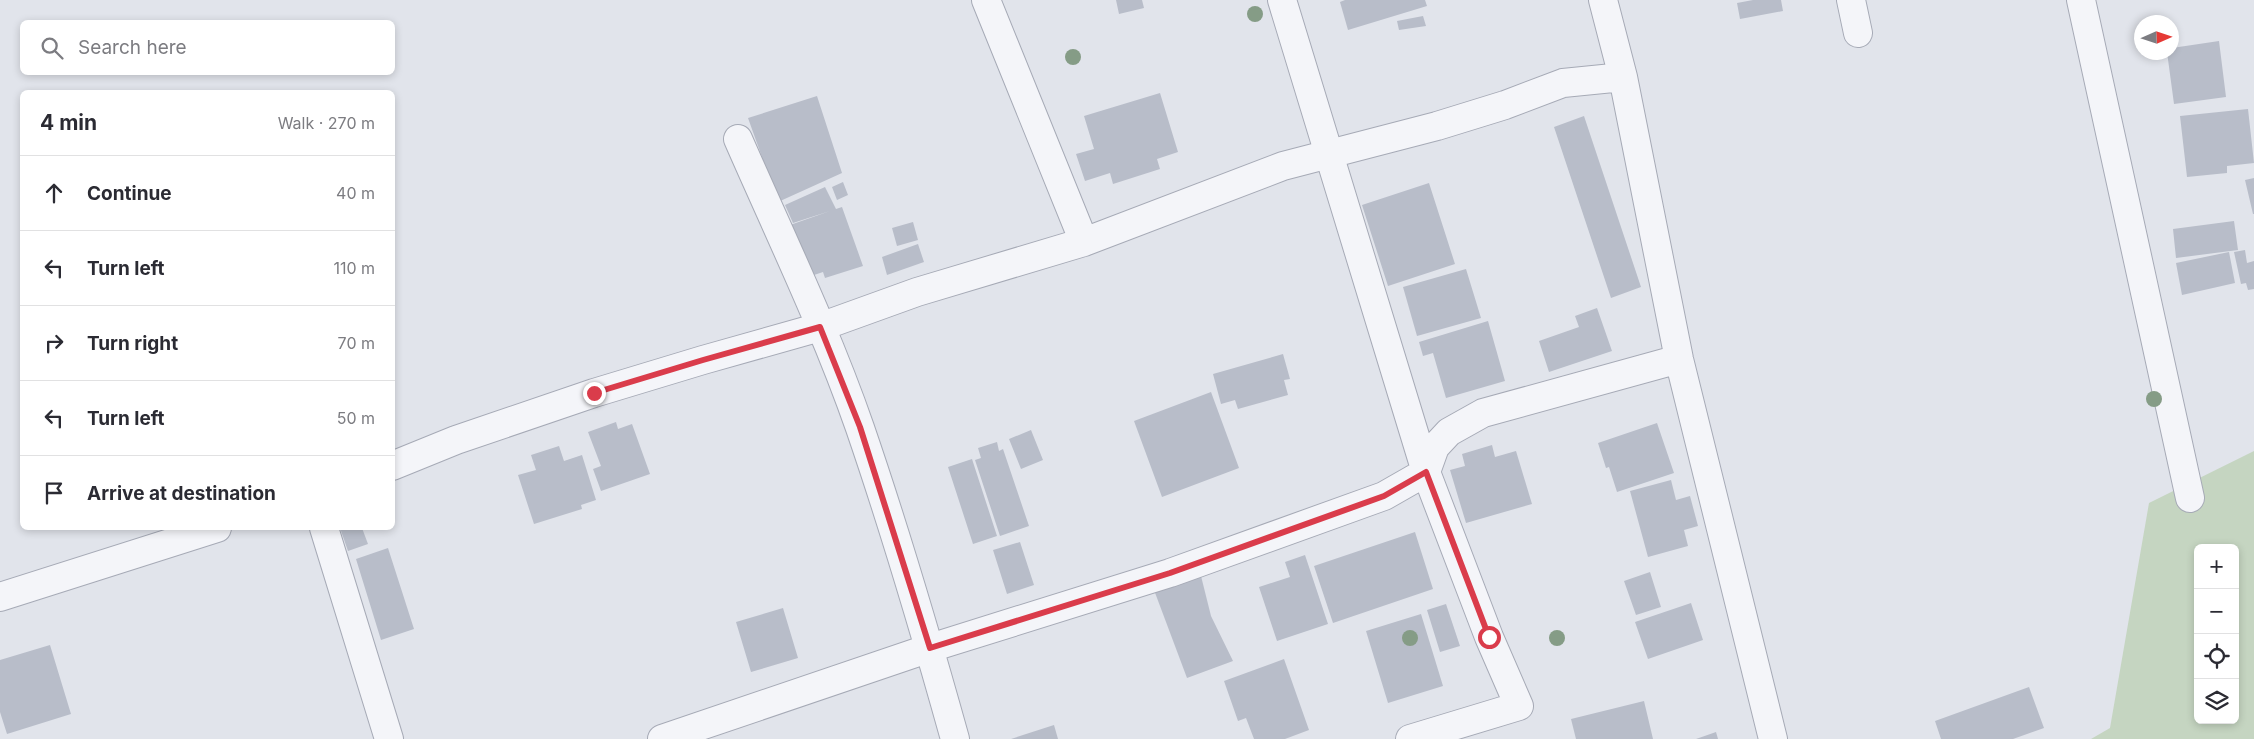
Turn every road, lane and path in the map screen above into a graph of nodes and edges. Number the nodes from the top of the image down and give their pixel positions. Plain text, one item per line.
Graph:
1 (986, 0) edge
2 (1282, 0) edge
3 (1603, 0) edge
4 (1851, 0) edge
5 (2081, 0) edge
6 (1858, 33) dead end
7 (1624, 77) junction
8 (738, 139) dead end
9 (1327, 155) junction
10 (1084, 242) junction
11 (820, 327) junction
12 (1679, 359) junction
13 (395, 465) edge
14 (1426, 472) junction
15 (2190, 498) dead end
16 (211, 530) edge
17 (325, 530) edge
18 (0, 597) edge
19 (930, 648) junction
20 (389, 739) edge
21 (662, 739) edge
22 (954, 739) edge
23 (1410, 739) edge
24 (1774, 739) edge

1 - 10 street
2 - 9 street
3 - 7 street
4 - 6 street
5 - 15 street
7 - 9 street
7 - 12 street
8 - 11 street
9 - 10 street
9 - 14 street
10 - 11 street
11 - 13 street
11 - 19 street
12 - 14 street
12 - 24 street
14 - 19 street
14 - 23 street
16 - 18 street
17 - 20 street
19 - 21 street
19 - 22 street

